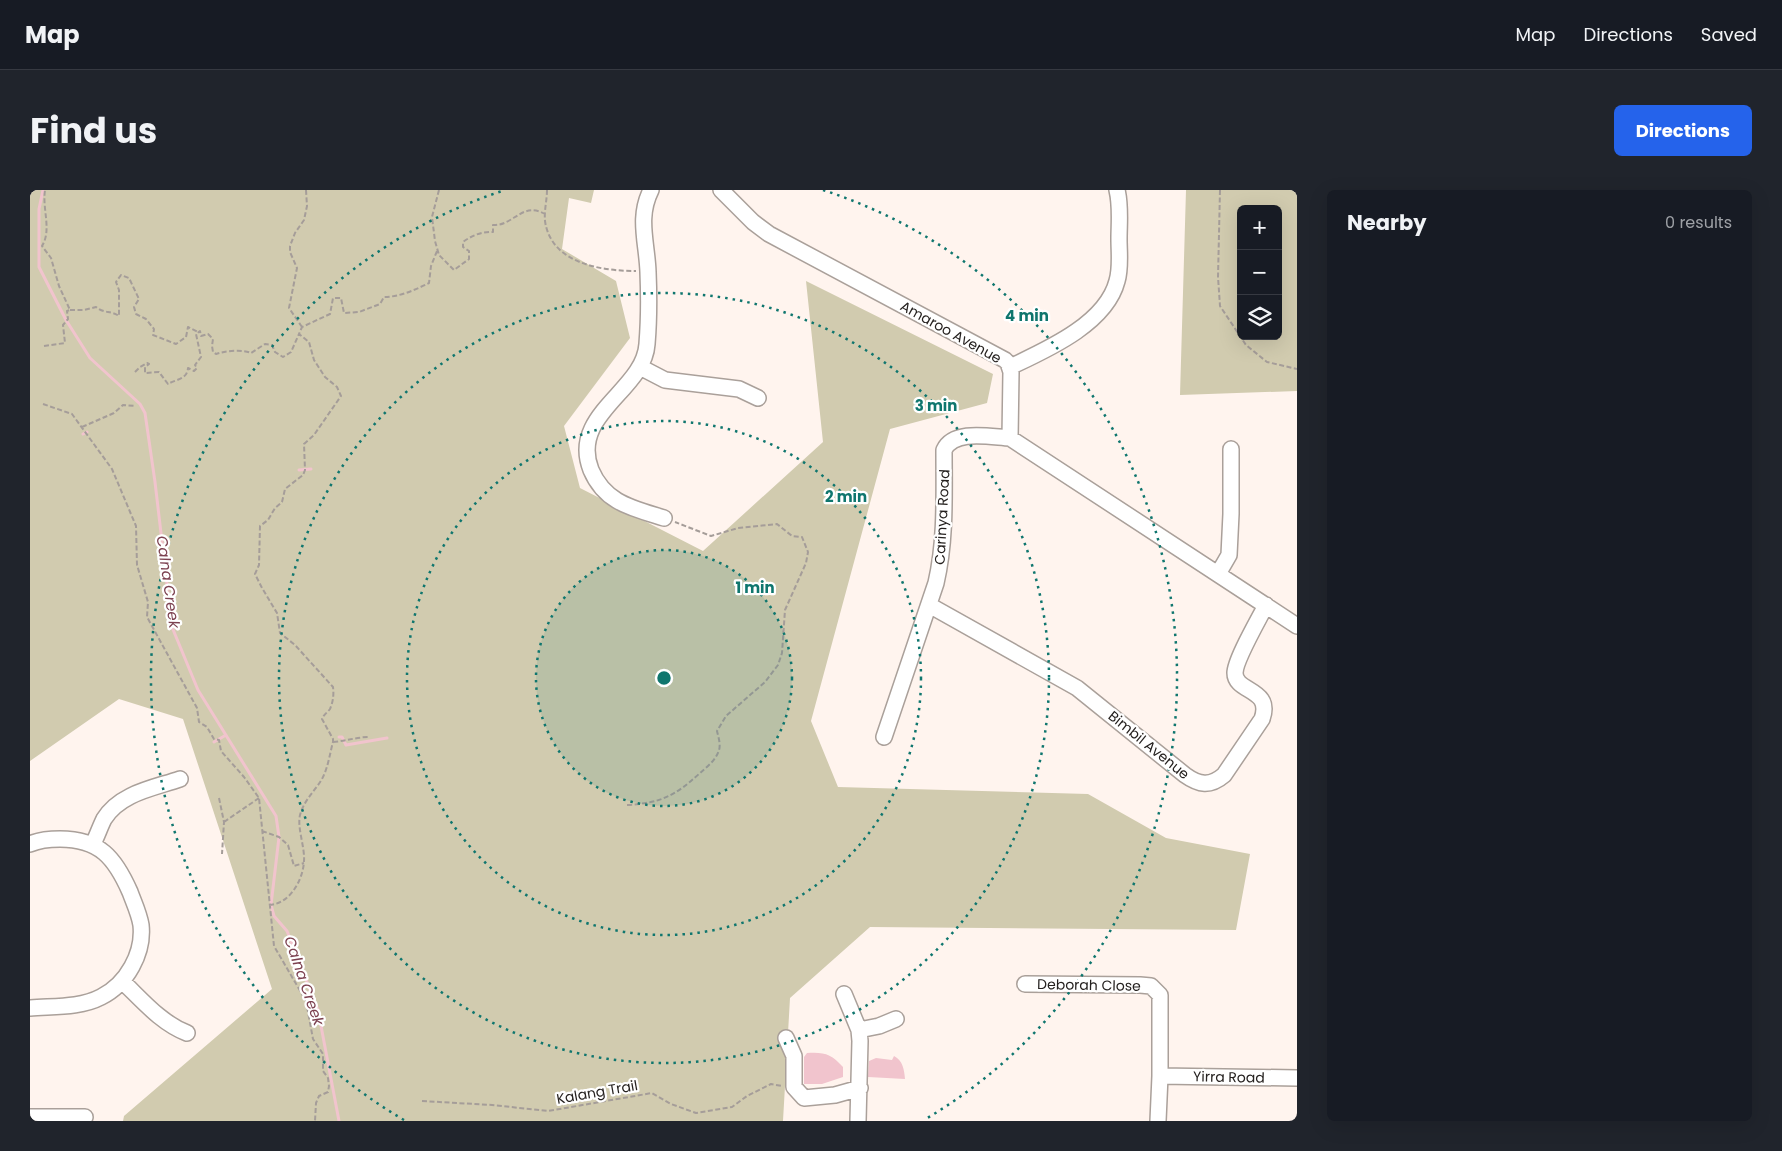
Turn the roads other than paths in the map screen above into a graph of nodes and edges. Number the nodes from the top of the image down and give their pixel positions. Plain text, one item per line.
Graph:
1 (651, 190) edge
2 (721, 190) edge
3 (1117, 190) edge
4 (640, 367) junction
5 (1010, 367) junction
6 (758, 398) dead end
7 (1010, 438) junction
8 (1231, 449) dead end
9 (664, 518) road end
10 (1218, 574) junction
11 (928, 605) junction
12 (1266, 605) junction
13 (1297, 626) edge
14 (884, 737) dead end
15 (180, 779) dead end
16 (30, 844) edge
17 (93, 844) junction
18 (122, 981) junction
19 (1025, 984) dead end
20 (844, 994) dead end
21 (30, 1008) edge
22 (896, 1018) dead end
23 (859, 1030) junction
24 (187, 1033) dead end
25 (786, 1038) dead end
26 (1160, 1076) junction
27 (1297, 1078) edge
28 (860, 1088) junction
29 (30, 1117) edge
30 (84, 1117) dead end
31 (858, 1121) edge
32 (1158, 1121) edge

1 - 4 street
2 - 5 street, Amaroo Avenue
3 - 5 street
4 - 6 street
4 - 9 street
5 - 7 street, Amaroo Avenue
7 - 10 street
7 - 11 street, Carinya Road
8 - 10 street
10 - 12 street
11 - 12 street, Bimbil Avenue
11 - 14 street, Carinya Road
12 - 13 street
15 - 17 street
16 - 17 street
17 - 18 street
18 - 21 street
18 - 24 street
19 - 26 street, Deborah Close
20 - 23 street
22 - 23 street
23 - 28 street
25 - 28 street
26 - 27 street, Yirra Road
26 - 32 street, Deborah Close
28 - 31 street
29 - 30 street

